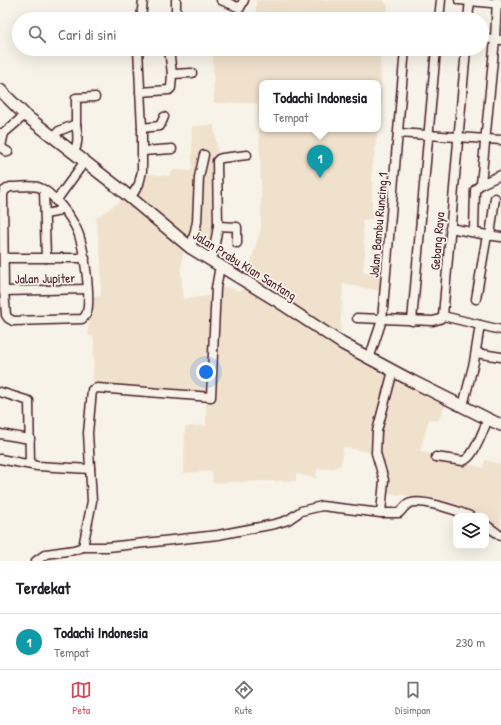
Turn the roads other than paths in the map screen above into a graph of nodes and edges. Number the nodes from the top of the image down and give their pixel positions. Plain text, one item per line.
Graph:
1 (143, 0) edge
2 (176, 0) edge
3 (221, 0) edge
4 (244, 0) edge
5 (440, 0) edge
6 (460, 0) edge
7 (470, 0) edge
8 (498, 3) edge
9 (142, 12) edge
10 (176, 12) edge
11 (439, 12) edge
12 (469, 12) edge
13 (498, 39) edge
14 (138, 56) edge
15 (170, 56) edge
16 (404, 56) edge
17 (435, 56) edge
18 (465, 56) edge
19 (192, 73) dead end
20 (172, 74) junction
21 (0, 90) edge
22 (140, 92) junction
23 (95, 97) dead end
24 (25, 115) junction
25 (164, 117) dead end
26 (76, 124) junction
27 (142, 128) junction
28 (398, 132) junction
29 (2, 133) edge
30 (428, 135) junction
31 (53, 137) junction
32 (459, 137) junction
33 (486, 139) junction
34 (501, 140) edge
35 (172, 149) dead end
36 (143, 151) junction
37 (8, 152) dead end
38 (74, 152) junction
39 (204, 155) dead end
40 (247, 155) dead end
41 (85, 161) junction
42 (501, 176) edge
43 (481, 184) junction
44 (44, 191) junction
45 (130, 198) junction
46 (495, 198) dead end
47 (59, 204) junction
48 (45, 214) junction
49 (218, 226) junction
50 (450, 228) junction
51 (474, 232) junction
52 (488, 235) junction
53 (501, 237) edge
54 (237, 243) dead end
55 (191, 248) junction
56 (4, 258) junction
57 (46, 258) junction
58 (85, 258) junction
59 (216, 264) junction
60 (87, 289) junction
61 (4, 291) junction
62 (476, 299) dead end
63 (443, 316) junction
64 (357, 318) dead end
65 (382, 320) junction
66 (412, 321) junction
67 (480, 325) junction
68 (501, 330) edge
69 (476, 353) junction
70 (501, 356) edge
71 (369, 359) junction
72 (393, 371) junction
73 (0, 392) edge
74 (463, 406) junction
75 (488, 419) junction
76 (501, 425) edge
77 (0, 434) edge
78 (30, 439) junction
79 (436, 457) dead end
80 (0, 459) edge
81 (30, 464) junction
82 (90, 469) junction
83 (381, 513) junction
84 (464, 513) edge
85 (489, 527) edge
86 (501, 536) edge
87 (83, 547) junction
88 (36, 561) edge

1 - 9 street
2 - 10 street
3 - 4 street
5 - 11 street
6 - 7 street
7 - 8 street
7 - 12 street
8 - 13 street
13 - 33 street
14 - 22 street
15 - 20 street
16 - 28 street, Jalan Bambu Runcing 1
17 - 30 street, Gebang Raya
18 - 32 street, Gebang Raya
19 - 20 street
20 - 22 street
21 - 24 main road, Jalan Prabu Kian Santang
22 - 27 street
23 - 26 street
24 - 29 street
24 - 31 main road, Jalan Prabu Kian Santang
25 - 27 street
26 - 31 street
26 - 38 street
27 - 36 street
28 - 30 street
28 - 65 street, Jalan Bambu Runcing 1
29 - 37 street
30 - 32 street
30 - 66 street, Gebang Raya
31 - 38 main road, Jalan Prabu Kian Santang
32 - 33 street
32 - 50 street, Gebang Raya
33 - 34 street
33 - 43 street
35 - 36 street
36 - 45 street
38 - 41 main road, Jalan Prabu Kian Santang
39 - 55 street
40 - 49 street
41 - 45 main road, Jalan Prabu Kian Santang
41 - 47 street
42 - 43 street
43 - 51 street
44 - 47 street
44 - 48 street
44 - 56 street
45 - 55 main road, Jalan Prabu Kian Santang
46 - 52 street
47 - 48 street
47 - 58 street
48 - 57 street
49 - 54 street
49 - 59 street
50 - 51 street
50 - 63 street, Gebang Raya
51 - 52 street
52 - 53 street
52 - 62 street
55 - 59 main road, Jalan Prabu Kian Santang
56 - 57 street
56 - 61 street
57 - 58 street
58 - 60 street
59 - 71 main road, Jalan Prabu Kian Santang
59 - 82 street
60 - 61 street, Jalan Jupiter
60 - 61 street
63 - 66 street
63 - 67 street
64 - 65 street
65 - 66 street
65 - 71 street
67 - 68 street
67 - 69 street
69 - 70 street
69 - 74 street
71 - 72 main road, Jalan Prabu Kian Santang
72 - 74 main road, Jalan Prabu Kian Santang
72 - 83 street
73 - 78 street
74 - 75 main road, Jalan Prabu Kian Santang
75 - 76 main road, Jalan Prabu Kian Santang
75 - 79 street
77 - 78 street
78 - 81 street
80 - 81 street
81 - 82 street
82 - 87 street
83 - 84 street
83 - 87 street
85 - 86 street
87 - 88 street

